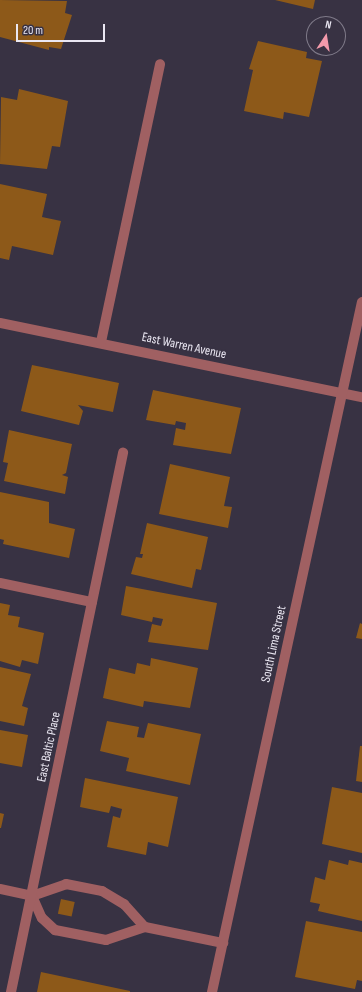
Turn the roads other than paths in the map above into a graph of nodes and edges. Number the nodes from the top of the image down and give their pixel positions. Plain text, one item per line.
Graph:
1 (160, 64) dead end
2 (362, 302) edge
3 (0, 323) edge
4 (101, 342) junction
5 (343, 393) junction
6 (362, 397) edge
7 (123, 453) dead end
8 (0, 583) edge
9 (92, 602) junction
10 (0, 889) edge
11 (32, 896) junction
12 (145, 927) junction
13 (223, 943) junction
14 (11, 992) edge
15 (212, 992) edge

1 - 4 street
2 - 5 street, South Lima Street
3 - 4 street, East Warren Avenue
4 - 5 street, East Warren Avenue
5 - 6 street, East Warren Avenue
5 - 13 street, South Lima Street
7 - 9 street, East Baltic Place
8 - 9 street
9 - 11 street, East Baltic Place
10 - 11 street
11 - 12 street
11 - 12 street
11 - 14 street, East Baltic Place
12 - 13 street
13 - 15 street, South Lima Street

